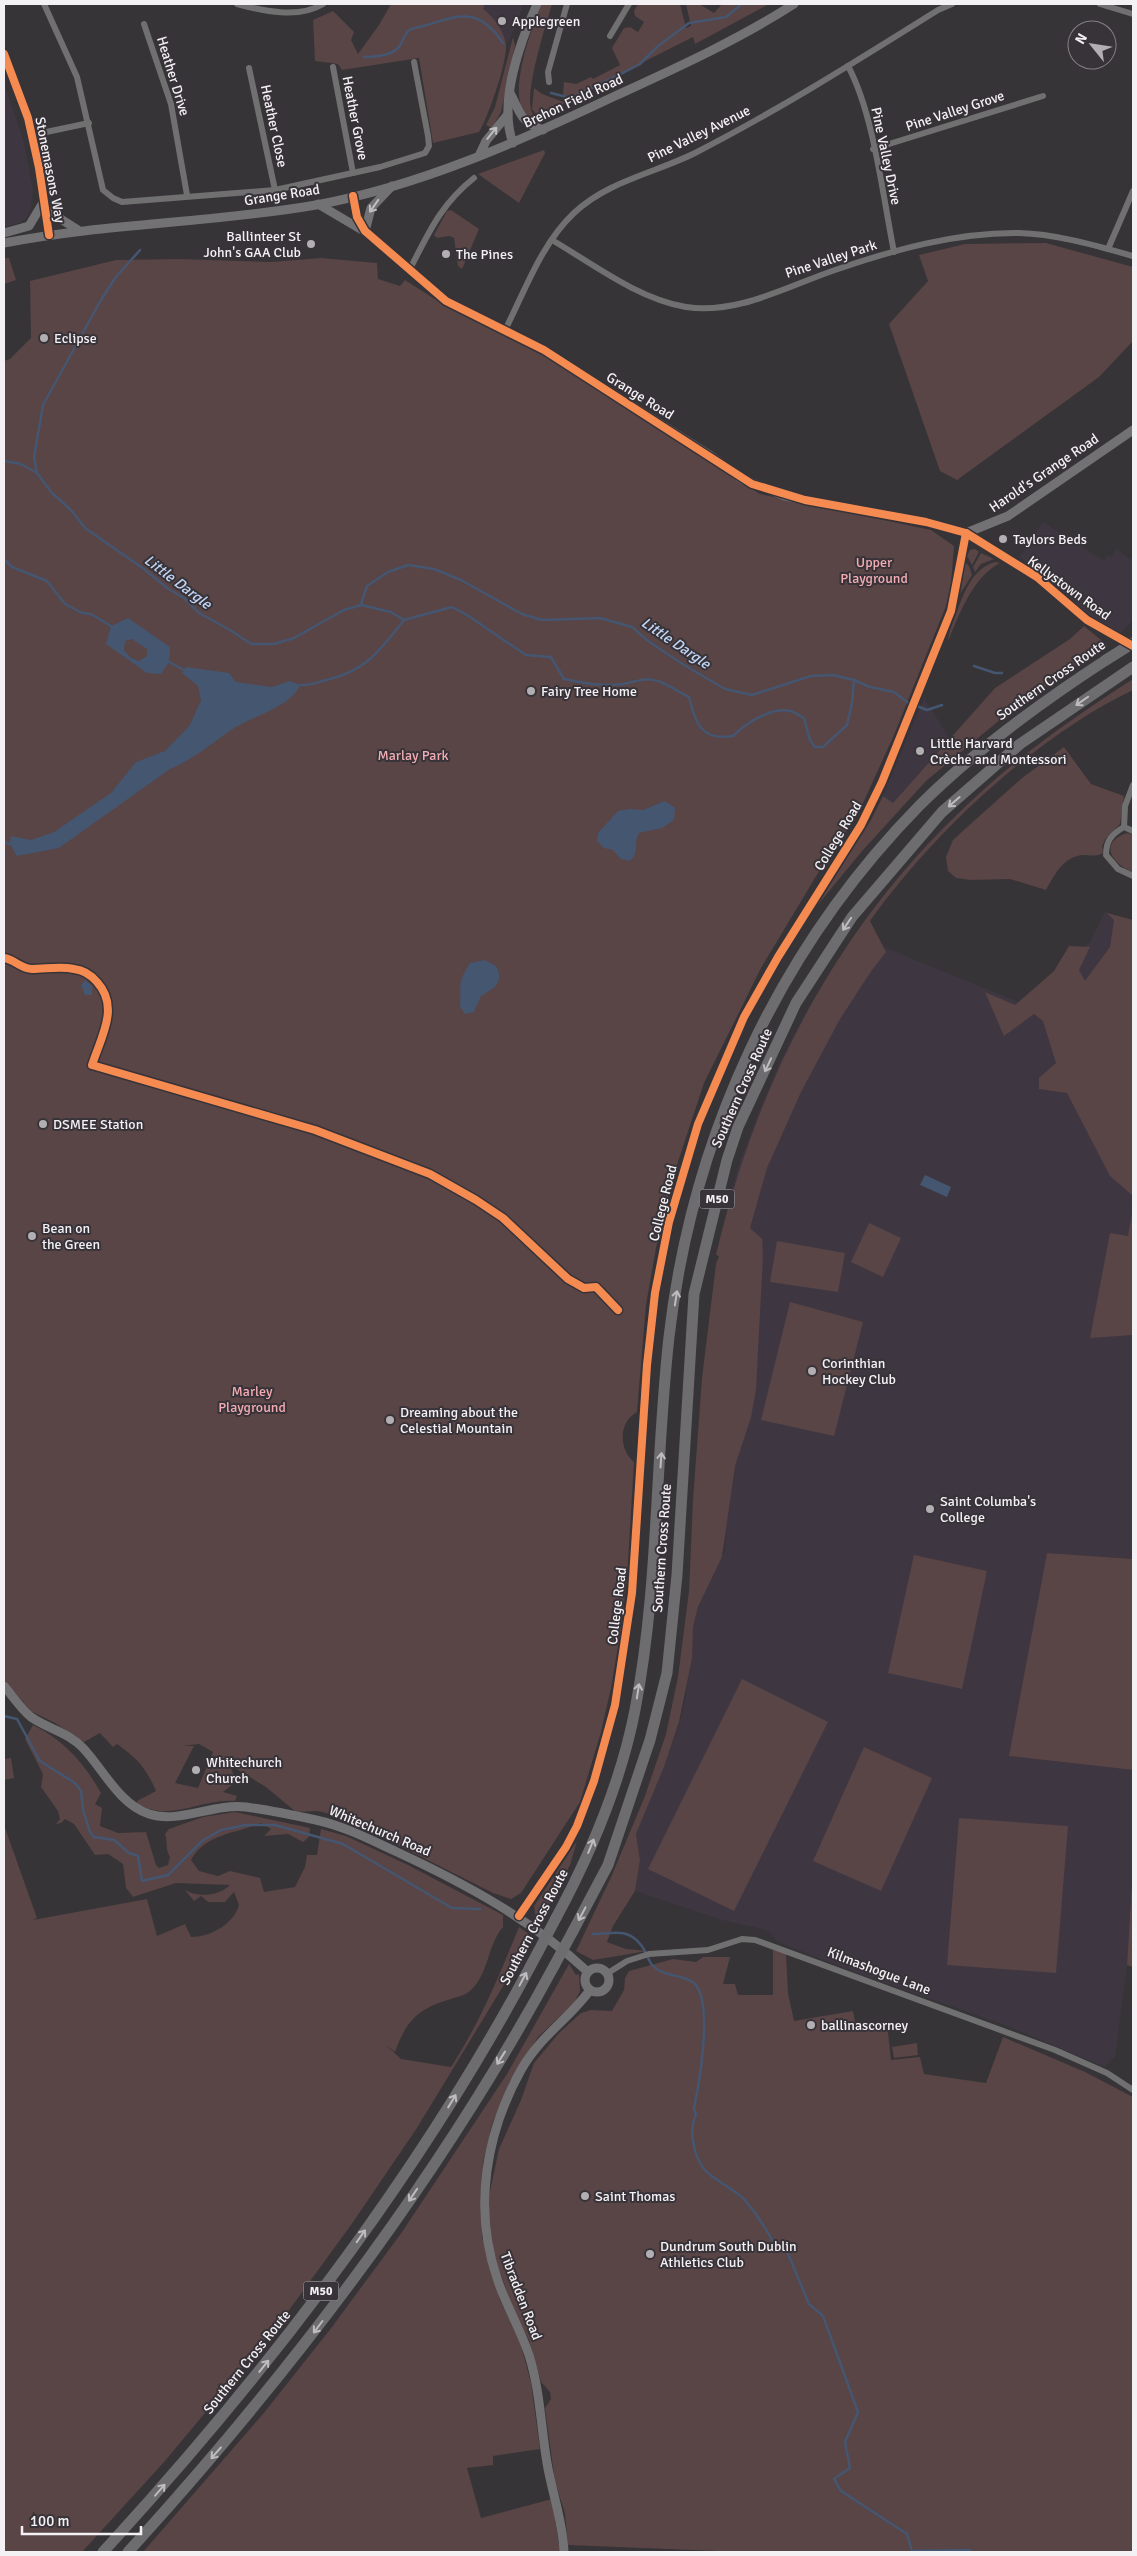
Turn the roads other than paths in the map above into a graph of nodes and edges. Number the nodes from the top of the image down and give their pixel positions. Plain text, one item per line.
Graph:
1 (44, 4) edge
2 (237, 4) edge
3 (324, 4) edge
4 (536, 4) edge
5 (567, 4) edge
6 (629, 4) edge
7 (794, 4) edge
8 (952, 4) edge
9 (1100, 4) edge
10 (1133, 14) edge
11 (144, 24) dead end
12 (610, 36) dead end
13 (4, 54) edge
14 (414, 62) dead end
15 (848, 66) junction
16 (333, 67) dead end
17 (249, 68) dead end
18 (549, 82) dead end
19 (510, 92) junction
20 (1043, 96) dead end
21 (508, 114) junction
22 (89, 123) junction
23 (543, 130) junction
24 (32, 135) junction
25 (513, 143) junction
26 (873, 149) junction
27 (480, 154) junction
28 (353, 173) junction
29 (474, 178) dead end
30 (392, 186) junction
31 (275, 190) junction
32 (1133, 191) edge
33 (187, 195) junction
34 (353, 196) junction
35 (318, 204) junction
36 (45, 205) junction
37 (78, 230) junction
38 (365, 231) junction
39 (4, 233) edge
40 (49, 234) junction
41 (552, 240) junction
42 (4, 243) edge
43 (1108, 249) junction
44 (894, 252) junction
45 (1133, 256) edge
46 (410, 269) junction
47 (505, 330) junction
48 (1133, 430) edge
49 (966, 533) junction
50 (1133, 642) edge
51 (1133, 646) edge
52 (1133, 667) edge
53 (1133, 785) edge
54 (1124, 827) junction
55 (1133, 831) edge
56 (1133, 876) edge
57 (4, 1686) edge
58 (519, 1916) junction
59 (588, 1972) junction
60 (608, 1973) junction
61 (590, 1990) junction
62 (1133, 2090) edge
63 (103, 2552) edge
64 (128, 2552) edge
65 (564, 2552) edge

1 - 22 street
2 - 3 street
4 - 19 street
5 - 18 street
6 - 12 street
7 - 23 street, Brehon Field Road
8 - 15 street, Pine Valley Avenue
9 - 10 street
11 - 33 street, Heather Drive
13 - 24 street, Stonemasons Way
14 - 28 street
15 - 26 street, Pine Valley Drive
15 - 41 street, Pine Valley Avenue
16 - 28 street, Heather Grove
17 - 31 street, Heather Close
19 - 21 street
19 - 23 street
20 - 26 street, Pine Valley Grove
21 - 25 street
27 -> 21 street
22 - 24 street
22 - 33 street
23 - 25 street, Brehon Field Road
24 - 36 street, Stonemasons Way
25 - 27 street, Brehon Field Road
26 - 44 street, Pine Valley Drive
27 - 30 street, Brehon Field Road
28 - 31 street
29 - 46 street
30 - 34 street, Brehon Field Road
30 -> 38 street
31 - 33 street
32 - 43 street
34 - 35 street, Grange Road
34 - 38 street, Grange Road
35 - 37 street, Grange Road
35 - 38 street
36 - 37 street
36 - 39 street
36 - 40 street, Stonemasons Way
37 - 40 street, Grange Road
38 - 46 street, Grange Road
40 - 42 street, Grange Road
41 - 44 street, Pine Valley Park
41 - 47 street, Pine Valley Avenue
43 - 44 street, Pine Valley Park
43 - 45 street, Pine Valley Park
46 - 47 street, Grange Road
47 - 49 street, Grange Road
48 - 49 street, Harold's Grange Road
49 - 51 street, Kellystown Road
49 - 58 street, College Road
63 -> 50 highway, Southern Cross Route / M50, bridge
52 -> 64 highway, Southern Cross Route / M50, bridge
53 - 54 street
54 - 55 street
54 - 56 street
57 - 58 street, Whitechurch Road
58 - 59 street, Whitechurch Road
59 - 60 street
59 - 61 street
60 - 61 street
60 - 62 street, Kilmashogue Lane
61 - 65 street, Tibradden Road

